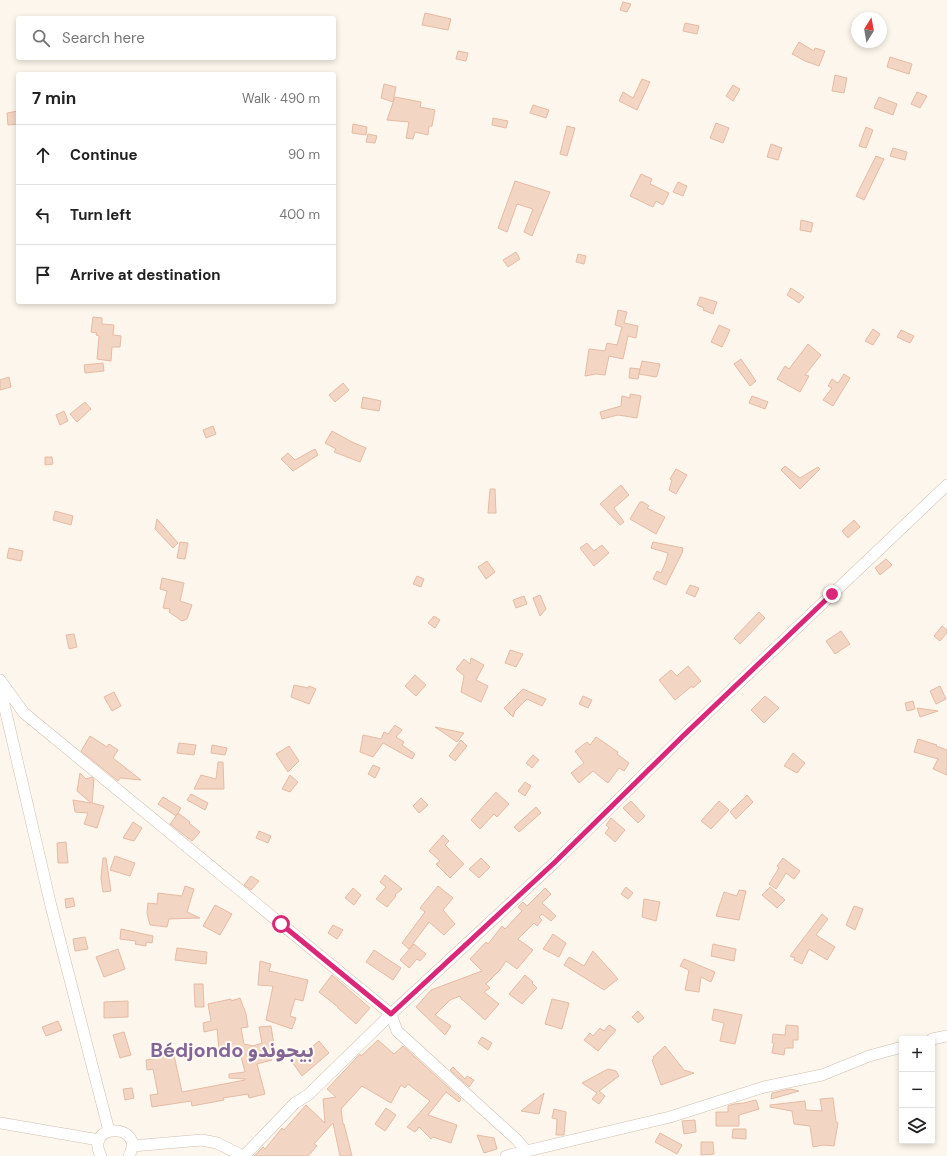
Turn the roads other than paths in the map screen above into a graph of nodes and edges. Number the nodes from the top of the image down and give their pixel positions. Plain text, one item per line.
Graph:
1 (947, 485) edge
2 (0, 680) edge
3 (0, 687) edge
4 (391, 1014) junction
5 (947, 1036) edge
6 (935, 1038) edge
7 (899, 1048) edge
8 (0, 1123) edge
9 (109, 1131) junction
10 (99, 1140) junction
11 (130, 1151) edge
12 (533, 1152) edge
13 (101, 1156) edge
14 (243, 1156) edge
15 (506, 1156) edge

1 - 4 street
2 - 4 street
3 - 9 street
4 - 12 street
4 - 14 street
5 - 6 street
7 - 12 street
8 - 10 street
9 - 10 street
9 - 11 street
10 - 13 street
11 - 14 street
12 - 15 street

